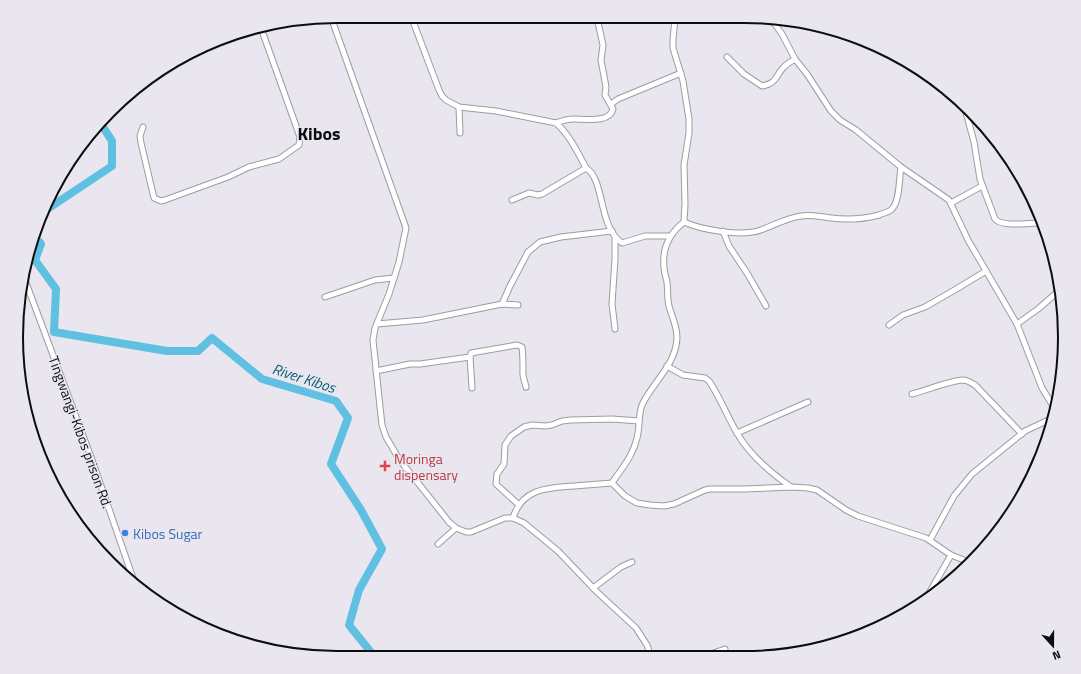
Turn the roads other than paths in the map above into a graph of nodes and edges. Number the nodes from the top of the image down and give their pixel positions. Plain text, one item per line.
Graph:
1 (333, 23) edge
2 (415, 23) edge
3 (598, 23) edge
4 (675, 23) edge
5 (775, 25) edge
6 (263, 32) edge
7 (727, 57) dead end
8 (795, 59) junction
9 (681, 73) junction
10 (611, 104) junction
11 (459, 107) junction
12 (967, 116) edge
13 (556, 123) junction
14 (142, 127) dead end
15 (460, 133) dead end
16 (901, 167) junction
17 (586, 168) junction
18 (982, 186) junction
19 (512, 200) dead end
20 (951, 203) junction
21 (684, 222) junction
22 (1036, 223) edge
23 (723, 231) junction
24 (612, 232) junction
25 (670, 236) junction
26 (615, 238) junction
27 (986, 270) junction
28 (394, 278) junction
29 (27, 287) edge
30 (1055, 294) edge
31 (325, 297) dead end
32 (502, 304) junction
33 (518, 305) dead end
34 (766, 306) dead end
35 (377, 324) junction
36 (1017, 324) junction
37 (889, 325) dead end
38 (615, 329) dead end
39 (470, 357) junction
40 (667, 366) junction
41 (376, 371) junction
42 (526, 387) dead end
43 (472, 388) dead end
44 (912, 394) dead end
45 (808, 402) dead end
46 (1051, 403) edge
47 (639, 421) junction
48 (1046, 421) edge
49 (737, 433) junction
50 (1022, 434) junction
51 (612, 483) junction
52 (791, 487) junction
53 (519, 505) junction
54 (513, 518) junction
55 (456, 528) junction
56 (930, 540) junction
57 (438, 544) dead end
58 (951, 555) junction
59 (965, 560) edge
60 (632, 562) dead end
61 (132, 574) edge
62 (593, 588) junction
63 (932, 588) edge
64 (725, 649) dead end
65 (649, 651) edge
66 (719, 651) edge

1 - 28 street
2 - 11 street
3 - 10 street
4 - 9 street
5 - 8 street
6 - 14 street
7 - 8 street
8 - 16 street
9 - 10 street
9 - 21 street
10 - 13 street
11 - 13 street
11 - 15 street
12 - 18 street
13 - 17 street
16 - 20 street
16 - 23 street
17 - 19 street
17 - 24 street
18 - 20 street
18 - 22 street
20 - 27 street
21 - 23 street
21 - 25 street
23 - 34 street
24 - 26 street
24 - 32 street
25 - 26 street
25 - 40 street
26 - 38 street
27 - 36 street
27 - 37 street
28 - 31 street
28 - 35 street
29 - 61 street, Tingwangi-Kibos prison Rd.
30 - 36 street
32 - 33 street
32 - 35 street
35 - 41 street
36 - 46 street
39 - 41 street
39 - 42 street
39 - 43 street
40 - 47 street
40 - 49 street
41 - 55 street
44 - 50 street
45 - 49 street
47 - 51 street
47 - 53 street
48 - 50 street
49 - 52 street
50 - 56 street
51 - 52 street
51 - 53 street
52 - 56 street
53 - 54 street
54 - 55 street
54 - 62 street
55 - 57 street
56 - 58 street
58 - 59 street
58 - 63 street
60 - 62 street
62 - 65 street
64 - 66 street

